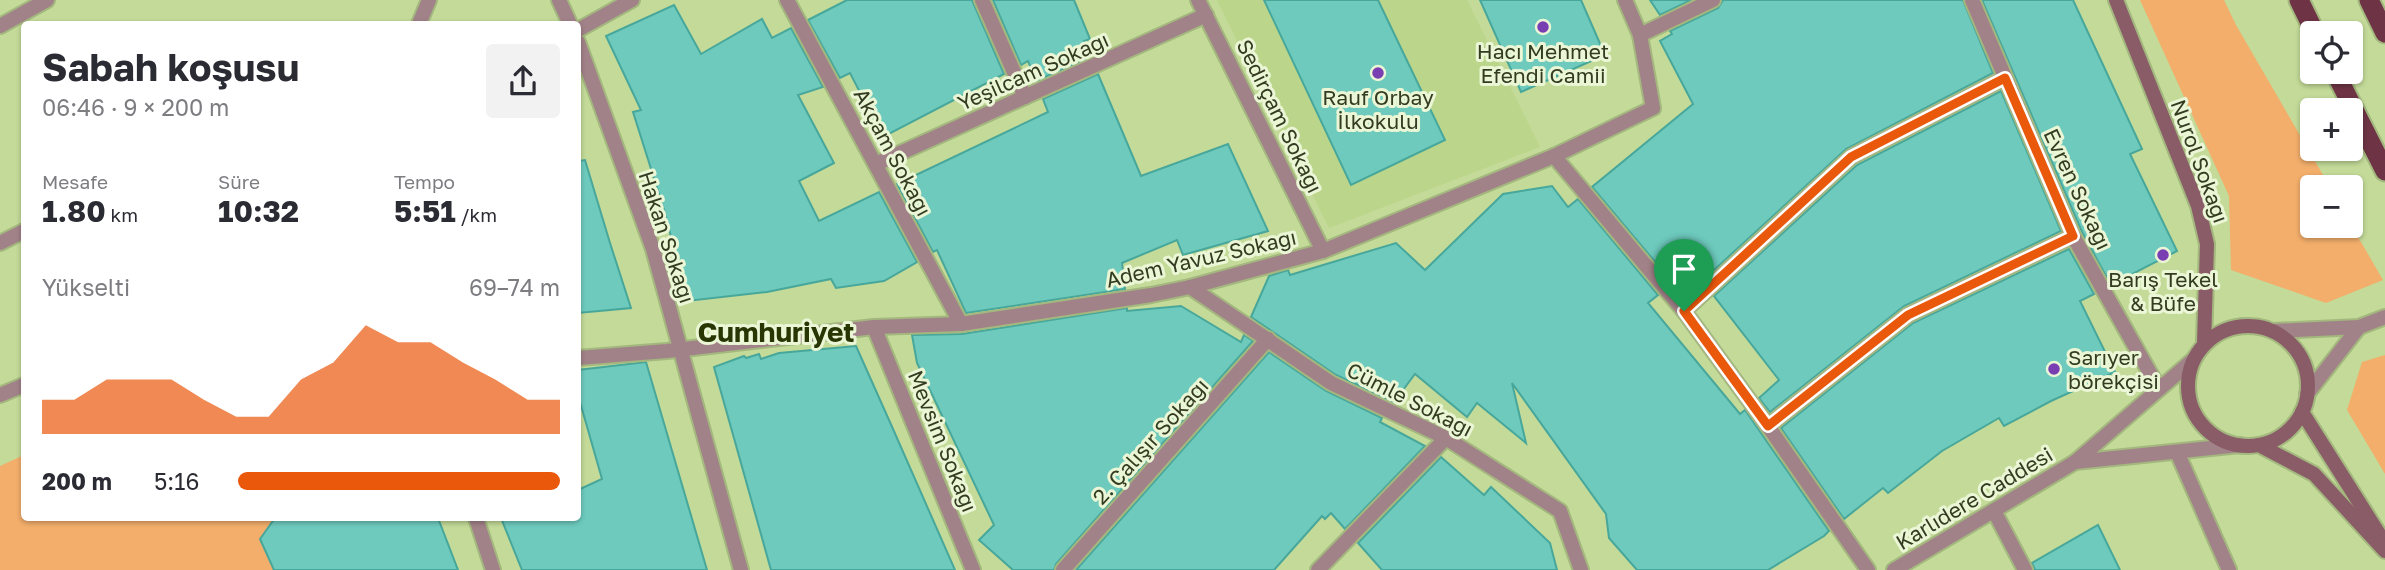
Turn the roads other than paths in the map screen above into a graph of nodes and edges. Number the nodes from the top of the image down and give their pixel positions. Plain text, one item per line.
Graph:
1 (47, 0) edge
2 (429, 0) edge
3 (559, 0) edge
4 (632, 0) edge
5 (787, 0) edge
6 (982, 0) edge
7 (1198, 0) edge
8 (1625, 0) edge
9 (1713, 0) edge
10 (1972, 0) edge
11 (2116, 0) edge
12 (2299, 0) edge
13 (2369, 0) edge
14 (1206, 15) junction
15 (420, 21) edge
16 (569, 21) edge
17 (2309, 21) edge
18 (0, 26) edge
19 (581, 28) edge
20 (2385, 33) edge
21 (1640, 35) junction
22 (581, 50) edge
23 (2005, 78) junction
24 (2341, 84) edge
25 (1025, 97) junction
26 (1554, 156) junction
27 (876, 164) junction
28 (2385, 171) edge
29 (21, 233) edge
30 (2073, 236) junction
31 (0, 243) edge
32 (1323, 251) junction
33 (1190, 287) junction
34 (1684, 311) junction
35 (2385, 317) edge
36 (961, 324) junction
37 (874, 327) junction
38 (2358, 327) junction
39 (2273, 331) junction
40 (1268, 339) junction
41 (2204, 344) junction
42 (680, 350) junction
43 (581, 358) edge
44 (2194, 359) junction
45 (21, 386) edge
46 (2159, 389) junction
47 (2307, 394) junction
48 (0, 395) edge
49 (2302, 412) junction
50 (1768, 426) junction
51 (1446, 438) junction
52 (2240, 445) junction
53 (2259, 445) junction
54 (2177, 452) junction
55 (2075, 462) junction
56 (1994, 511) junction
57 (477, 521) edge
58 (2385, 544) edge
59 (2385, 551) edge
60 (1319, 569) edge
61 (493, 570) edge
62 (741, 570) edge
63 (973, 570) edge
64 (1063, 570) edge
65 (1581, 570) edge
66 (1868, 570) edge
67 (1894, 570) edge
68 (2025, 570) edge
69 (2229, 570) edge

1 - 18 street
2 - 15 street
3 - 16 street
4 - 19 street
5 - 27 street, Akçam Sokağı
6 - 25 street
7 - 14 street, Sedirçam Sokağı
8 - 21 street, Adem Yavuz Sokağı
9 - 21 street
10 - 23 street, Evren Sokağı
11 - 41 main road, Nurol Sokağı
12 - 17 highway
13 - 20 highway
14 - 25 street, Yeşilcam Sokağı
14 - 32 street, Sedirçam Sokağı
21 - 26 street, Adem Yavuz Sokağı
22 - 42 street, Hakan Sokağı
23 - 30 street, Evren Sokağı
23 - 34 street
24 - 28 highway
25 - 27 street, Yeşilcam Sokağı
26 - 32 street, Adem Yavuz Sokağı
26 - 34 street
27 - 36 street, Akçam Sokağı
29 - 31 street
30 - 46 street, Evren Sokağı
30 - 50 street
32 - 33 street, Adem Yavuz Sokağı
33 - 36 street, Adem Yavuz Sokağı
33 - 40 street, Cümle Sokağı
34 - 50 street
35 - 38 street
36 - 37 street, Adem Yavuz Sokağı
37 - 42 street, Adem Yavuz Sokağı
37 - 63 street, Mevsim Sokağı
38 - 39 street
38 - 47 street
39 - 41 main road
39 - 47 main road
40 - 51 street, Cümle Sokağı
40 - 64 street, 2. Çalışır Sokağı
41 - 44 main road
42 - 43 street, Adem Yavuz Sokağı
42 - 62 street, Hakan Sokağı
44 - 46 street, Karlıdere Caddesi
44 - 52 main road
45 - 48 street
46 - 55 street, Karlıdere Caddesi
47 - 49 main road
49 - 53 main road
49 - 58 main road
50 - 66 street
51 - 60 street
51 - 65 street, Cümle Sokağı
52 - 53 main road
52 - 54 street, Karlıdere Caddesi
53 - 59 main road
54 - 55 street, Karlıdere Caddesi
54 - 69 street
55 - 56 street, Karlıdere Caddesi
56 - 67 street, Karlıdere Caddesi
56 - 68 street
57 - 61 street

